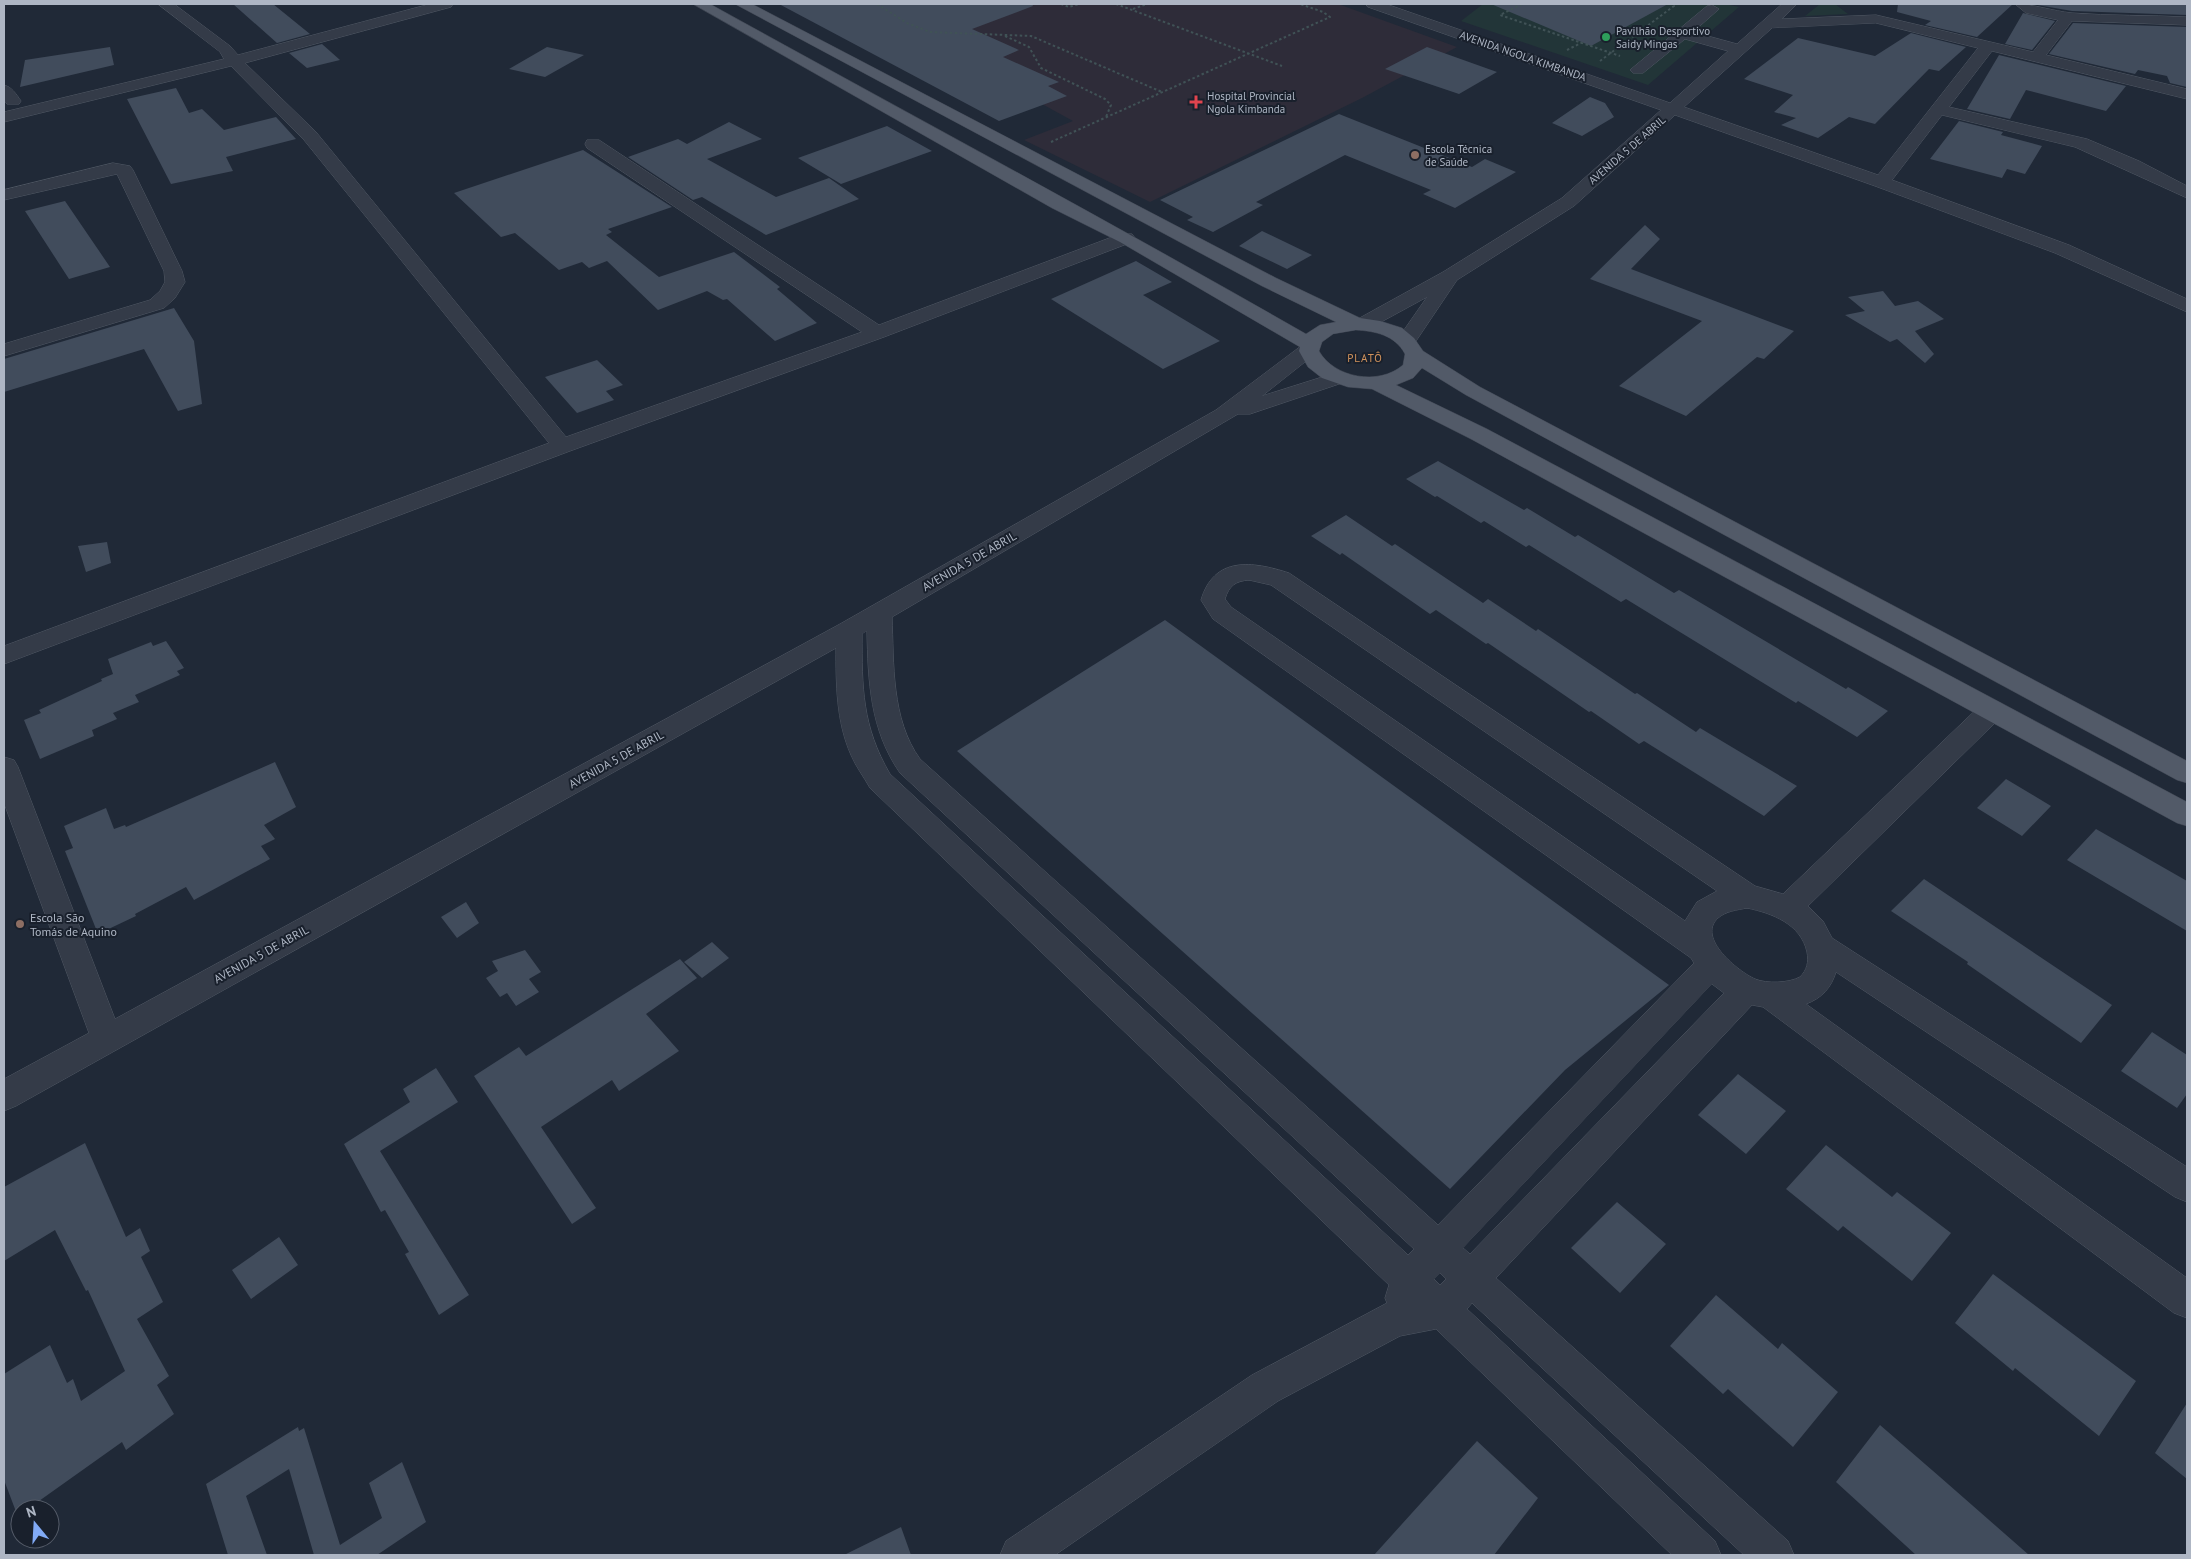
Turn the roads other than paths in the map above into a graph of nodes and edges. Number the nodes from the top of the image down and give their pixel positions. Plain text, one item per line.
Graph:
1 (165, 4) edge
2 (398, 4) edge
3 (446, 4) edge
4 (700, 4) edge
5 (742, 4) edge
6 (1373, 4) edge
7 (1854, 4) edge
8 (2022, 4) edge
9 (1766, 6) dead end
10 (1787, 7) edge
11 (1712, 9) dead end
12 (2068, 17) junction
13 (1876, 19) junction
14 (2187, 21) edge
15 (1767, 24) junction
16 (1682, 34) junction
17 (1988, 46) junction
18 (1740, 49) junction
19 (230, 55) junction
20 (2036, 58) junction
21 (1638, 70) dead end
22 (2187, 94) edge
23 (7, 99) edge
24 (1674, 109) junction
25 (1938, 110) junction
26 (4, 117) edge
27 (592, 144) dead end
28 (1881, 182) junction
29 (1091, 189) junction
30 (2187, 193) edge
31 (4, 195) edge
32 (1058, 204) junction
33 (1126, 238) junction
34 (1450, 276) junction
35 (2187, 306) edge
36 (1359, 324) junction
37 (877, 333) junction
38 (1309, 347) junction
39 (1412, 348) junction
40 (4, 350) edge
41 (1338, 378) junction
42 (1376, 383) junction
43 (1224, 416) junction
44 (562, 446) junction
45 (880, 612) junction
46 (849, 630) junction
47 (4, 655) edge
48 (1992, 710) junction
49 (4, 767) edge
50 (2187, 773) edge
51 (2187, 816) edge
52 (1747, 896) junction
53 (1786, 908) junction
54 (1822, 947) junction
55 (1706, 957) junction
56 (1759, 993) junction
57 (107, 1039) junction
58 (4, 1096) edge
59 (2187, 1186) edge
60 (1440, 1249) junction
61 (1472, 1278) junction
62 (1409, 1280) junction
63 (2187, 1300) edge
64 (1442, 1310) junction
65 (1395, 1318) junction
66 (1020, 1555) edge
67 (1701, 1555) edge
68 (1774, 1555) edge

1 - 19 street
2 - 19 street
3 - 19 street
4 - 32 main road
5 - 29 main road
6 - 24 street, AVENIDA NGOLA KIMBANDA
7 - 13 street
8 - 12 street
9 - 10 street
10 - 15 street, AVENIDA 5 DE ABRIL
11 - 16 street
12 - 14 street
12 - 20 street
13 - 15 street
13 - 17 street
15 - 18 street, AVENIDA 5 DE ABRIL
16 - 18 street
16 - 21 street
17 - 20 street
17 - 25 street
18 - 24 street, AVENIDA 5 DE ABRIL
19 - 23 street
19 - 26 street
19 - 44 street
20 - 22 street
24 - 28 street, AVENIDA NGOLA KIMBANDA
24 - 34 street, AVENIDA 5 DE ABRIL
25 - 28 street
25 - 30 street
27 - 37 street
28 - 35 street, AVENIDA NGOLA KIMBANDA
29 - 32 main road
29 - 36 main road
31 - 40 street
32 - 33 main road
33 - 37 street
33 - 38 main road
34 - 36 street, AVENIDA 5 DE ABRIL
34 - 39 street, AVENIDA 5 DE ABRIL
36 - 38 main road
36 - 39 main road
37 - 44 street
38 - 41 main road
38 - 43 street, AVENIDA 5 DE ABRIL
39 - 42 main road
39 - 50 main road
41 - 42 main road
41 - 43 street, AVENIDA 5 DE ABRIL
42 - 48 main road
43 - 45 street, AVENIDA 5 DE ABRIL
44 - 47 street
45 - 46 street, AVENIDA 5 DE ABRIL
45 - 60 street
46 - 57 street, AVENIDA 5 DE ABRIL
46 - 62 street
48 - 51 main road
48 - 53 street
49 - 57 street
52 - 53 street
52 - 55 street
52 - 55 street
53 - 54 street
54 - 56 street
54 - 59 street
55 - 56 street
55 - 60 street
56 - 61 street
56 - 63 street
57 - 58 street, AVENIDA 5 DE ABRIL
60 - 61 street
60 - 62 street
61 - 64 street
61 - 68 street
62 - 64 street
62 - 65 street
64 - 65 street
64 - 67 street
65 - 66 street

